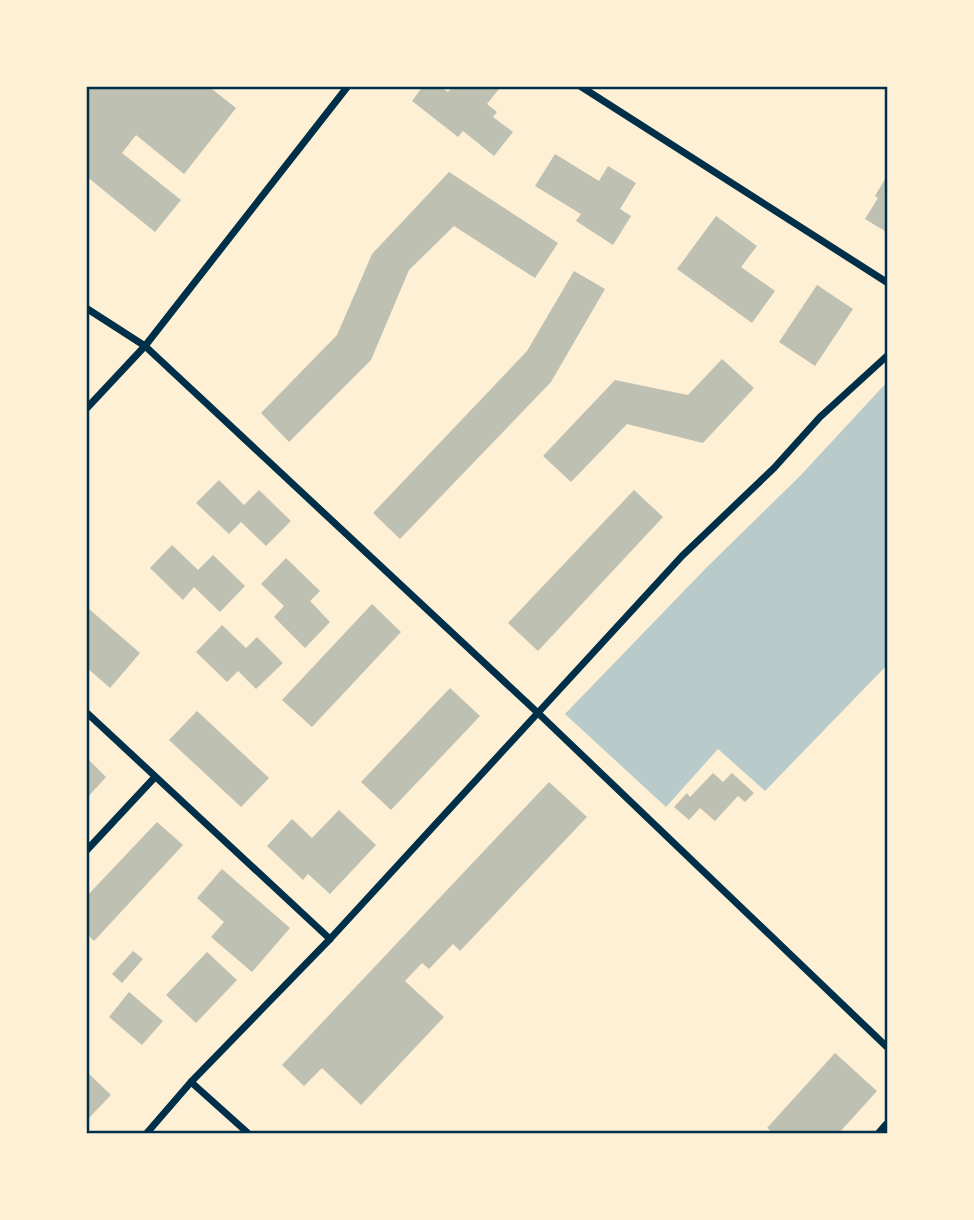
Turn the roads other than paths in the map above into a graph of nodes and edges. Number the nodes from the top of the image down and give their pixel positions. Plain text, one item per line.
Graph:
1 (348, 86) edge
2 (580, 86) edge
3 (888, 284) edge
4 (86, 308) edge
5 (145, 346) junction
6 (888, 355) edge
7 (86, 409) edge
8 (86, 712) edge
9 (538, 713) junction
10 (155, 777) junction
11 (86, 851) edge
12 (330, 939) junction
13 (888, 1048) edge
14 (191, 1082) junction
15 (888, 1126) edge
16 (146, 1134) edge
17 (249, 1134) edge
18 (881, 1134) edge

1 - 5 street
2 - 3 street
4 - 5 street
5 - 7 street
5 - 9 street
6 - 9 street
8 - 10 street
9 - 12 street
9 - 13 street
10 - 11 street
10 - 12 street
12 - 14 street
14 - 16 street
14 - 17 street
15 - 18 street

